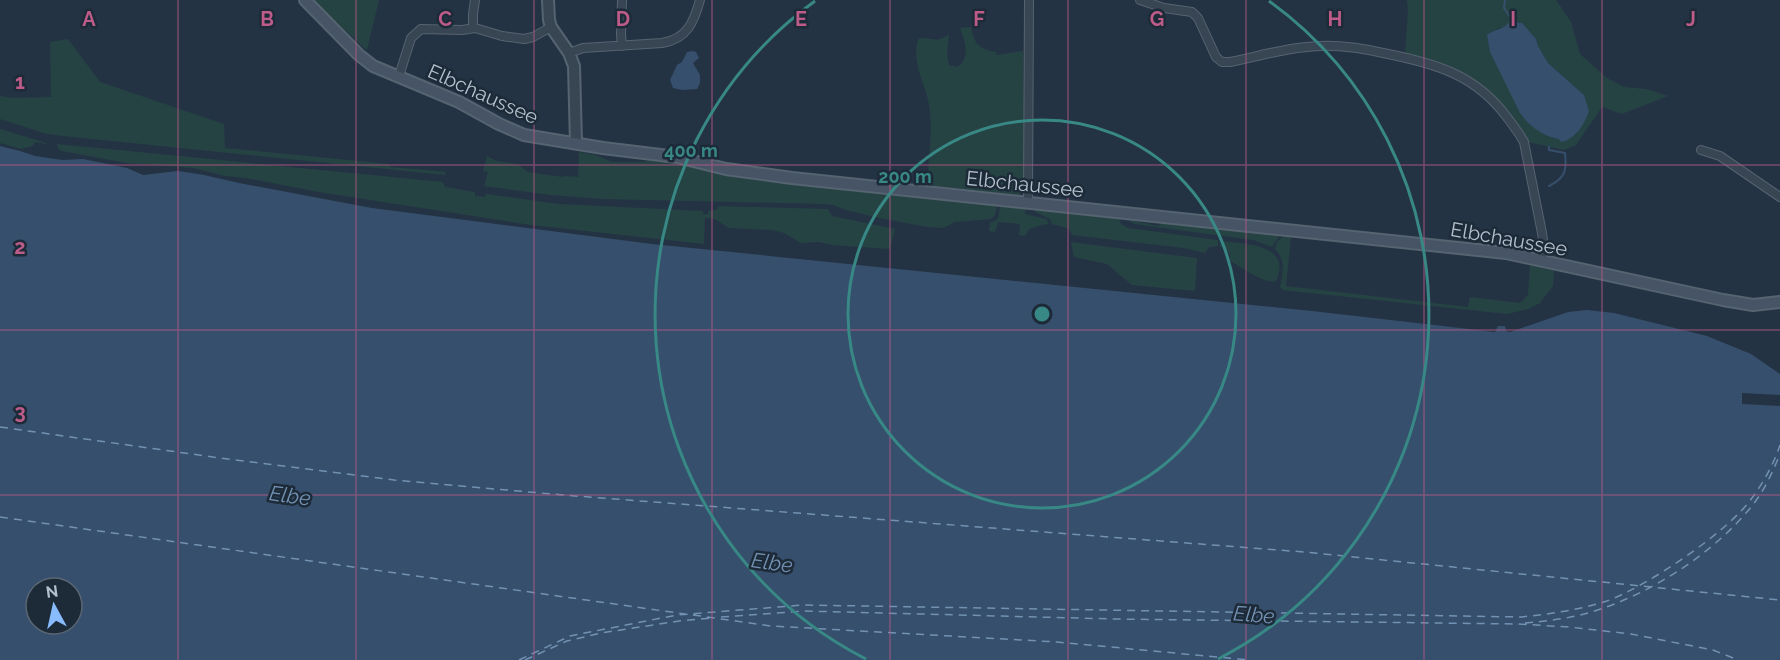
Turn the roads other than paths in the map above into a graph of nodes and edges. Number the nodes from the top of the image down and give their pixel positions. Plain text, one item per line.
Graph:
1 (305, 0) edge
2 (475, 0) edge
3 (548, 0) edge
4 (622, 0) edge
5 (700, 0) edge
6 (1029, 0) edge
7 (1140, 0) edge
8 (551, 27) junction
9 (473, 28) junction
10 (622, 46) junction
11 (569, 52) junction
12 (399, 76) junction
13 (576, 143) junction
14 (1701, 150) dead end
15 (1780, 197) edge
16 (1028, 202) junction
17 (1541, 261) junction
18 (1780, 302) edge

1 - 12 main road, Elbchaussee
2 - 9 street
3 - 8 street
4 - 10 street
5 - 10 street
6 - 16 street
7 - 17 street
8 - 9 street
8 - 11 street
9 - 12 street
10 - 11 street
11 - 13 street
12 - 13 main road, Elbchaussee
13 - 16 main road, Elbchaussee
14 - 15 street
16 - 17 main road, Elbchaussee
17 - 18 main road, Elbchaussee

